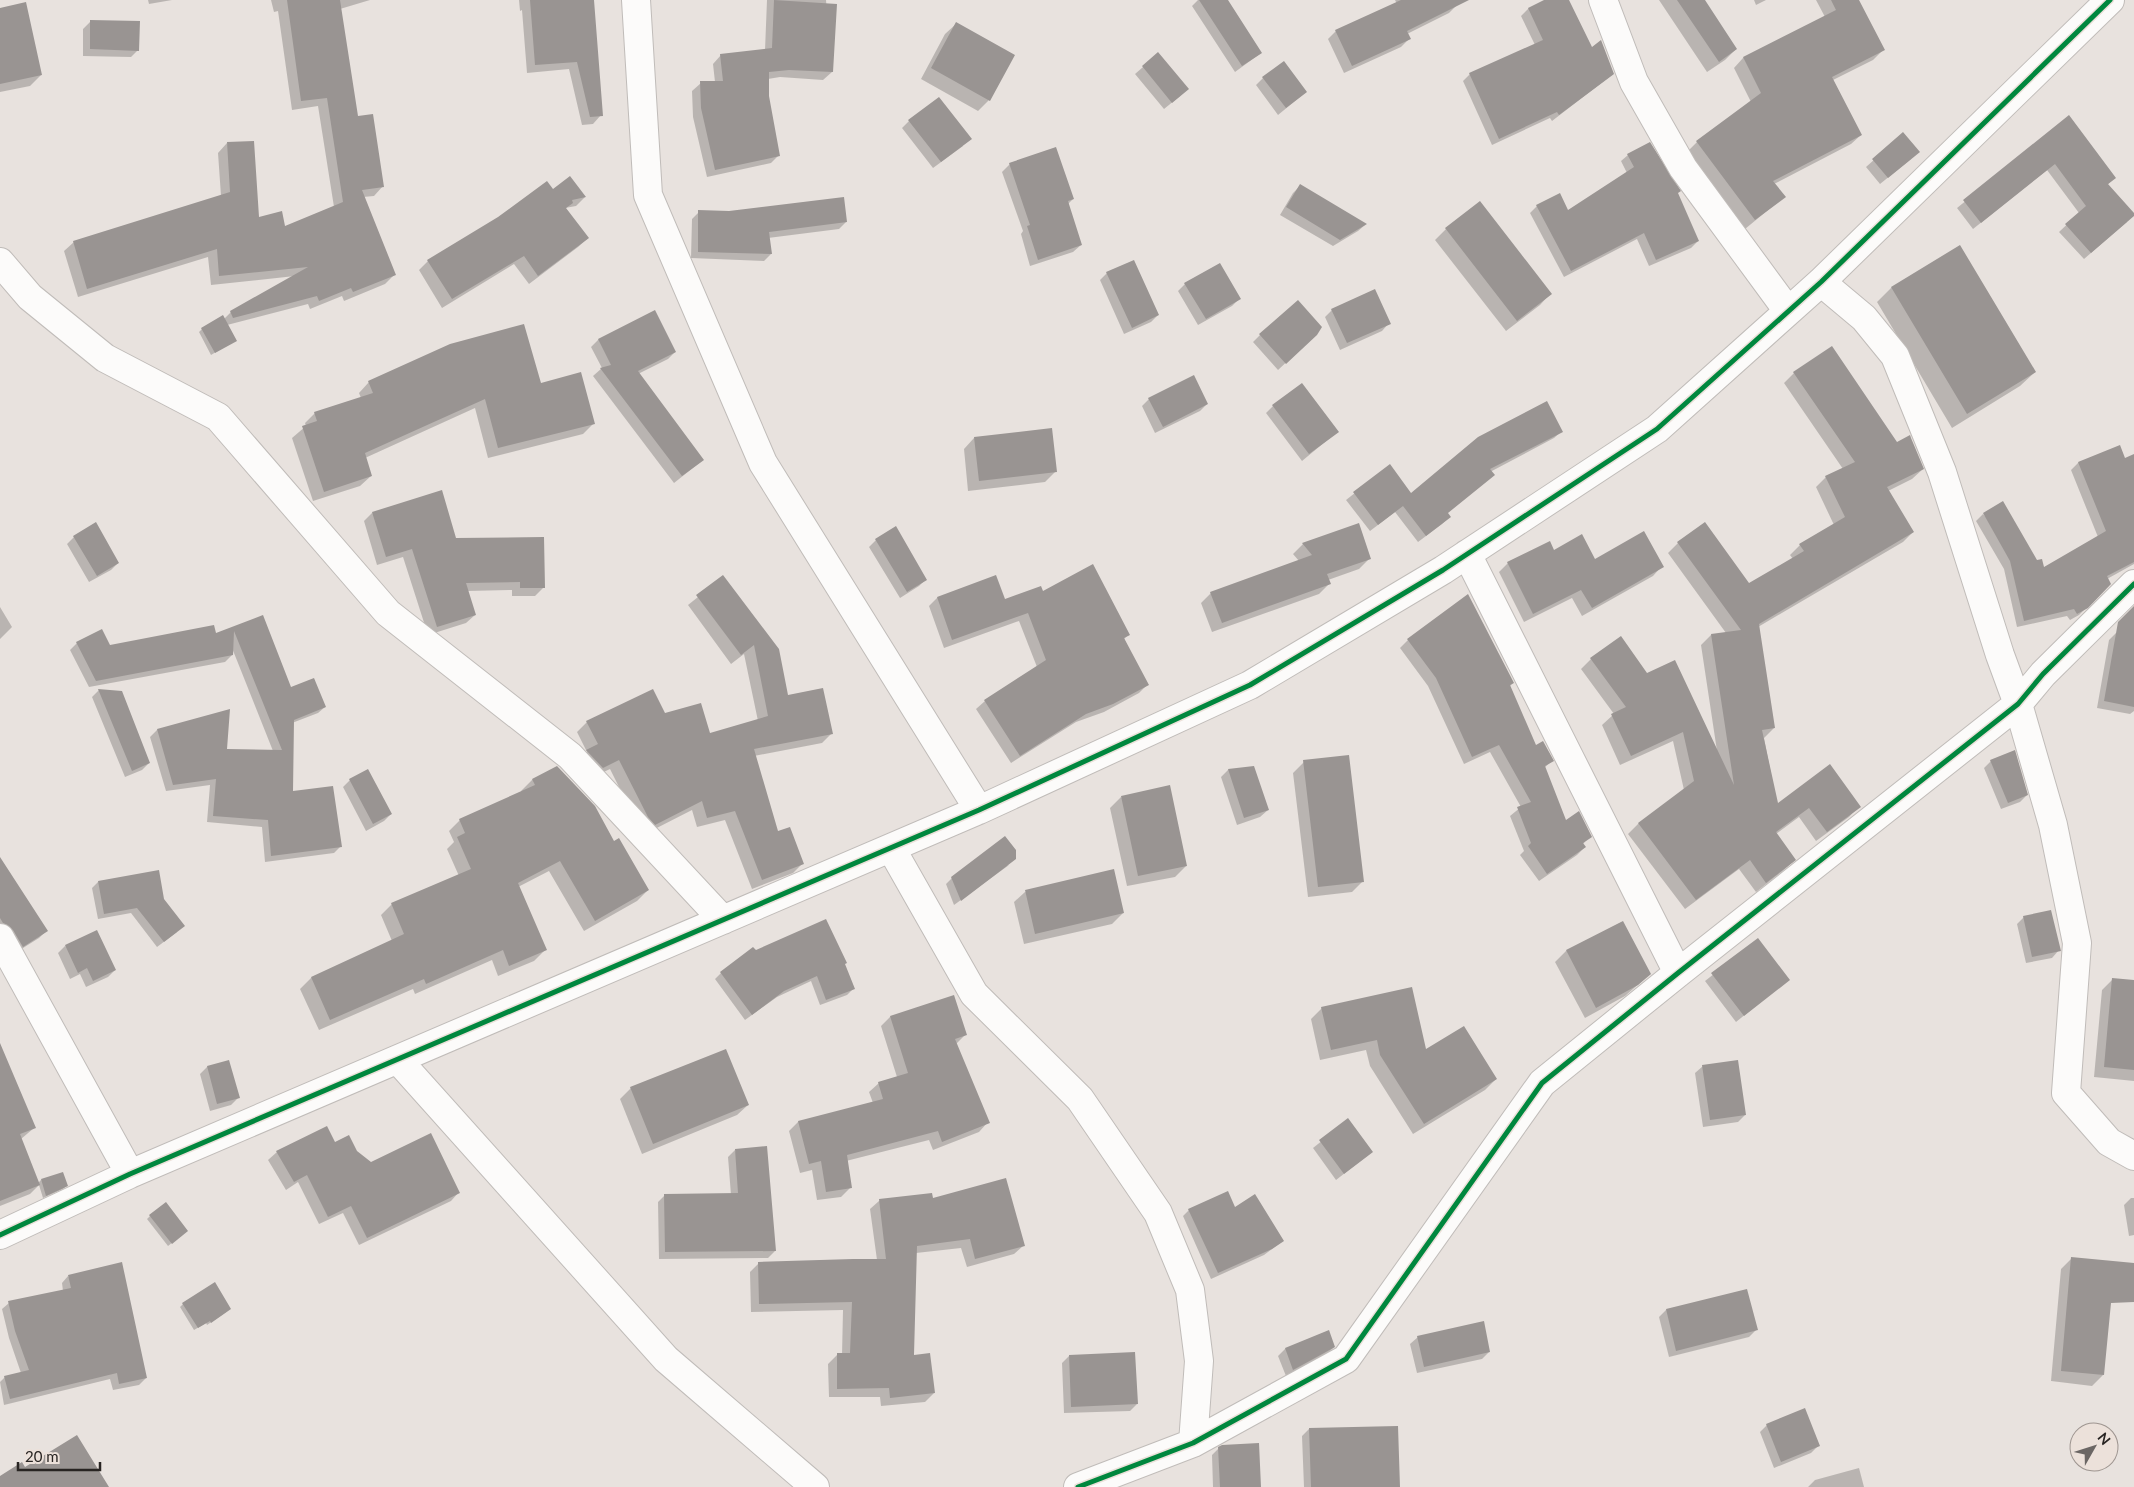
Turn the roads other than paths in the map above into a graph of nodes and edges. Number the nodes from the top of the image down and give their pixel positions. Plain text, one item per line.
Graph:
1 (636, 0) edge
2 (1603, 0) edge
3 (2110, 0) edge
4 (0, 262) edge
5 (1821, 282) junction
6 (1788, 311) junction
7 (1467, 554) junction
8 (2134, 584) edge
9 (2018, 704) junction
10 (978, 810) junction
11 (891, 848) junction
12 (723, 920) junction
13 (0, 938) edge
14 (1678, 973) junction
15 (398, 1060) junction
16 (2134, 1156) edge
17 (130, 1174) junction
18 (0, 1235) edge
19 (1193, 1442) junction
20 (815, 1487) edge
21 (1078, 1487) edge

1 - 10 street
2 - 6 street
3 - 5 street
4 - 12 street
5 - 6 street
5 - 9 street
6 - 7 street
7 - 10 street
7 - 14 street
8 - 9 street
9 - 14 street
9 - 16 street
10 - 11 street
11 - 12 street
11 - 19 street
12 - 15 street
13 - 17 street
14 - 19 street
15 - 17 street
15 - 20 street
17 - 18 street
19 - 21 street

